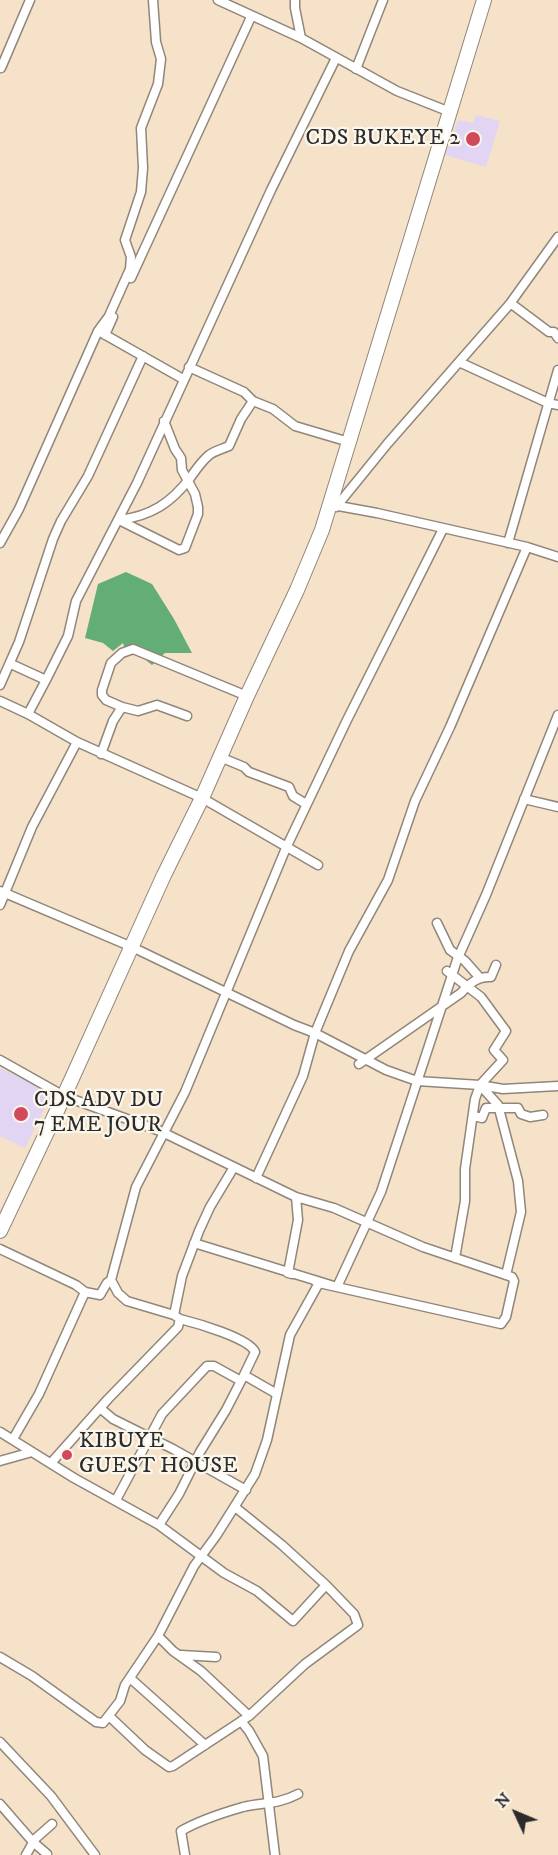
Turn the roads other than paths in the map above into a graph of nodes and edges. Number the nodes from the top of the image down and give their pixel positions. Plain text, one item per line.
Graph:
1 (30, 0) edge
2 (153, 0) edge
3 (218, 0) edge
4 (295, 0) edge
5 (383, 0) edge
6 (484, 0) edge
7 (251, 16) junction
8 (301, 38) junction
9 (336, 58) junction
10 (1, 68) edge
11 (357, 69) junction
12 (450, 112) junction
13 (558, 237) edge
14 (509, 305) junction
15 (102, 333) junction
16 (558, 338) edge
17 (143, 356) junction
18 (459, 362) junction
19 (189, 367) junction
20 (558, 370) edge
21 (183, 379) junction
22 (253, 401) junction
23 (549, 403) junction
24 (558, 405) edge
25 (164, 421) junction
26 (349, 442) junction
27 (188, 480) junction
28 (333, 505) junction
29 (119, 520) junction
30 (443, 529) junction
31 (0, 543) edge
32 (508, 543) junction
33 (527, 547) junction
34 (558, 557) edge
35 (11, 664) junction
36 (46, 680) junction
37 (0, 685) edge
38 (247, 696) junction
39 (0, 701) edge
40 (122, 707) junction
41 (28, 714) junction
42 (558, 715) edge
43 (188, 716) dead end
44 (77, 742) junction
45 (100, 754) junction
46 (220, 757) junction
47 (202, 798) junction
48 (524, 799) junction
49 (306, 804) junction
50 (558, 807) edge
51 (286, 848) junction
52 (318, 866) dead end
53 (3, 892) edge
54 (0, 905) edge
55 (437, 923) dead end
56 (132, 947) junction
57 (459, 957) junction
58 (496, 965) dead end
59 (450, 973) junction
60 (480, 978) junction
61 (467, 986) junction
62 (225, 992) junction
63 (441, 1007) junction
64 (315, 1033) junction
65 (0, 1060) edge
66 (363, 1062) junction
67 (417, 1081) junction
68 (480, 1085) junction
69 (558, 1086) edge
70 (64, 1096) junction
71 (498, 1107) junction
72 (543, 1115) dead end
73 (473, 1116) junction
74 (165, 1134) junction
75 (234, 1167) junction
76 (256, 1178) junction
77 (296, 1197) junction
78 (366, 1222) junction
79 (0, 1232) edge
80 (194, 1243) junction
81 (0, 1249) edge
82 (455, 1258) junction
83 (288, 1273) junction
84 (506, 1275) junction
85 (111, 1281) junction
86 (319, 1282) junction
87 (337, 1287) junction
88 (85, 1292) junction
89 (100, 1295) junction
90 (122, 1298) junction
91 (177, 1317) junction
92 (243, 1378) junction
93 (277, 1394) junction
94 (100, 1408) junction
95 (0, 1432) edge
96 (149, 1437) junction
97 (13, 1439) junction
98 (32, 1452) junction
99 (0, 1461) edge
100 (196, 1462) junction
101 (51, 1464) junction
102 (246, 1490) junction
103 (116, 1500) junction
104 (235, 1507) junction
105 (159, 1525) junction
106 (202, 1557) junction
107 (326, 1585) junction
108 (158, 1636) junction
109 (177, 1654) junction
110 (0, 1657) edge
111 (216, 1657) dead end
112 (130, 1678) junction
113 (109, 1716) junction
114 (245, 1718) junction
115 (0, 1743) edge
116 (205, 1745) junction
117 (298, 1794) dead end
118 (0, 1804) edge
119 (270, 1804) junction
120 (52, 1824) dead end
121 (33, 1842) junction
122 (47, 1854) edge
123 (26, 1855) edge
124 (95, 1855) edge
125 (186, 1855) edge
126 (275, 1855) edge

1 - 10 street
2 - 15 street
3 - 7 street
4 - 8 street
5 - 11 street
6 - 12 highway
7 - 8 street
7 - 15 street
8 - 9 street
9 - 11 street
9 - 19 street
11 - 12 street
12 - 26 highway
13 - 14 street
14 - 16 street
14 - 18 street
15 - 17 street
15 - 31 street
17 - 21 street
17 - 35 street
18 - 23 street
18 - 28 street
19 - 21 street
19 - 22 street
20 - 23 street
21 - 25 street
22 - 26 street
22 - 27 street
23 - 24 street
23 - 32 street
25 - 27 street
25 - 29 street
26 - 28 highway
27 - 29 street
27 - 29 street
28 - 30 street
28 - 38 highway
29 - 36 street
30 - 32 street
30 - 49 street
32 - 33 street
33 - 34 street
33 - 64 street
35 - 36 street
35 - 37 street
36 - 41 street
38 - 40 street
38 - 46 highway
39 - 41 street
40 - 43 street
40 - 45 street
41 - 44 street
42 - 48 street
44 - 45 street
44 - 53 street
45 - 47 street
46 - 47 highway
46 - 49 street
47 - 51 street
47 - 56 highway
48 - 50 street
48 - 57 street
49 - 51 street
51 - 52 street
51 - 62 street
53 - 54 street
53 - 56 street
55 - 57 street
56 - 62 street
56 - 70 highway
57 - 59 street
57 - 60 street
58 - 60 street
59 - 61 street
59 - 63 street
60 - 61 street
61 - 63 street
61 - 68 street
62 - 64 street
62 - 74 street
63 - 66 street
63 - 67 street
64 - 66 street
64 - 76 street
65 - 70 street
66 - 67 street
67 - 68 street
67 - 78 street
68 - 69 street
68 - 71 street
68 - 73 street
70 - 74 street
70 - 79 highway
71 - 72 street
71 - 73 street
71 - 84 street
73 - 82 street
74 - 75 street
74 - 85 street
75 - 76 street
75 - 80 street
76 - 77 street
77 - 78 street
77 - 83 street
78 - 82 street
78 - 87 street
80 - 83 street
80 - 91 street
81 - 88 street
82 - 84 street
83 - 86 street
83 - 87 street
84 - 87 street
85 - 89 street
85 - 90 street
86 - 87 street
86 - 93 street
88 - 89 street
88 - 97 street
89 - 90 street
90 - 91 street
91 - 92 street
91 - 94 street
92 - 93 street
92 - 96 street
92 - 100 street
93 - 102 street
94 - 96 street
94 - 101 street
95 - 97 street
96 - 100 street
96 - 103 street
97 - 98 street
98 - 99 street
98 - 101 street
100 - 102 street
100 - 105 street
101 - 103 street
102 - 104 street
103 - 105 street
104 - 106 street
104 - 107 street
105 - 106 street
106 - 107 street
106 - 108 street
107 - 114 street
108 - 109 street
108 - 112 street
109 - 111 street
109 - 114 street
110 - 113 street
112 - 113 street
112 - 116 street
113 - 116 street
114 - 116 street
114 - 119 street
115 - 124 street
117 - 119 street
118 - 121 street
119 - 125 street
119 - 126 street
120 - 121 street
121 - 122 street
121 - 123 street

